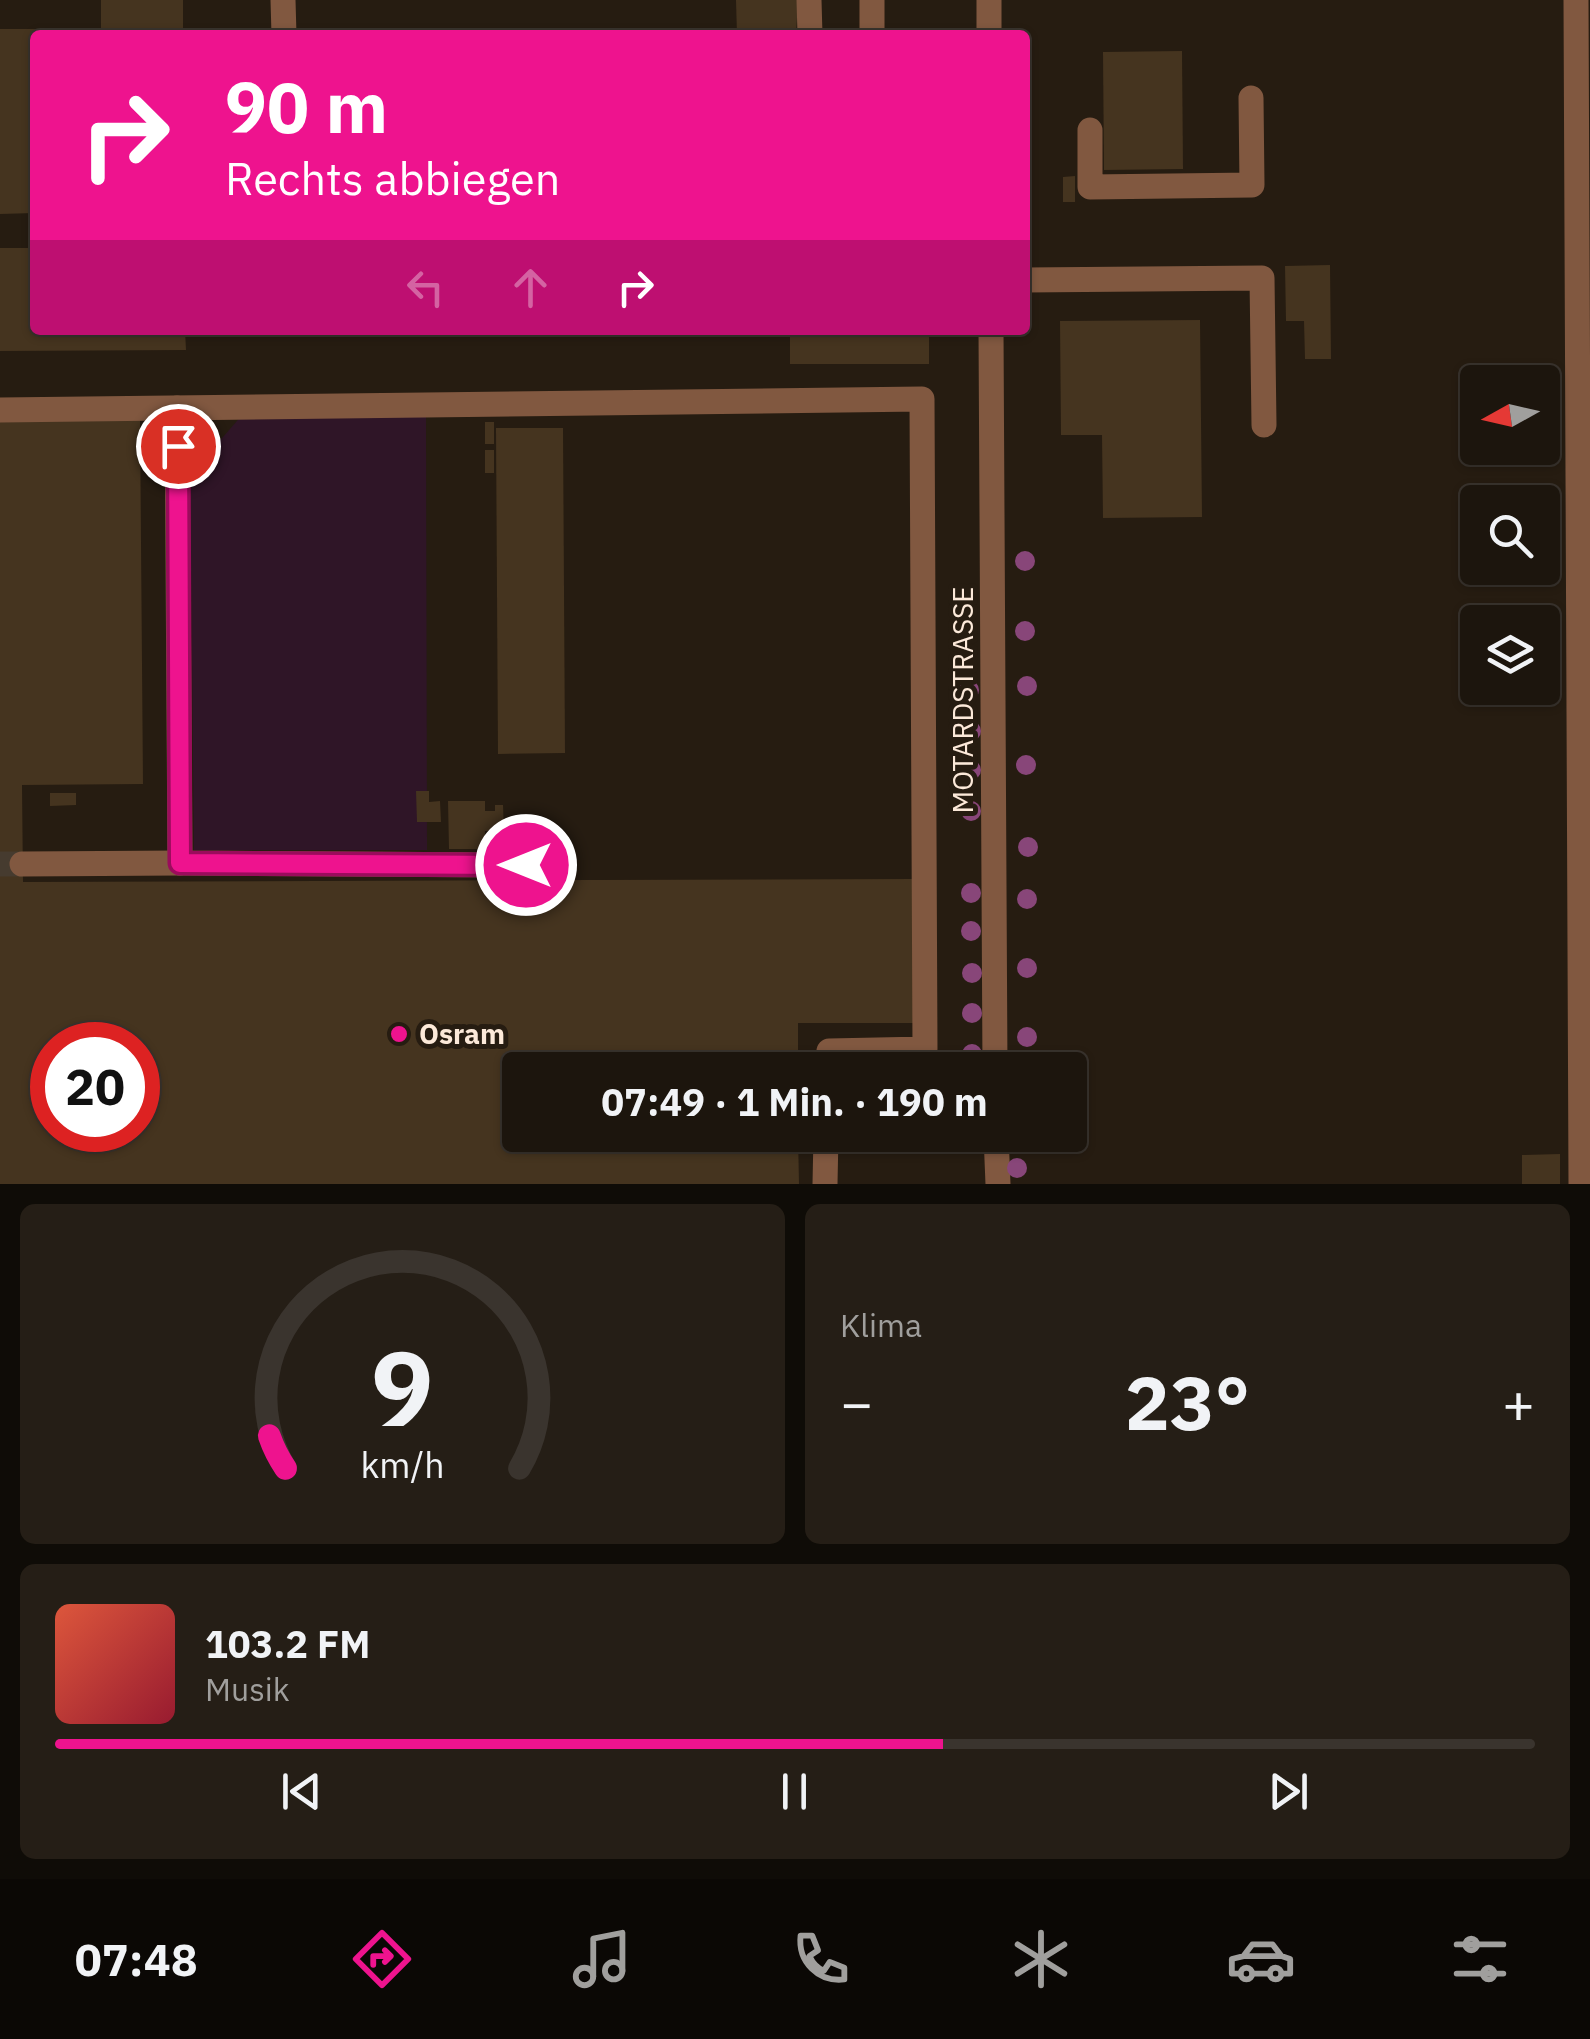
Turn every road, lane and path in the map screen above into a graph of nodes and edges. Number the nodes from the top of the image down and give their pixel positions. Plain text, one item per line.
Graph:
1 (283, 0) edge
2 (809, 0) edge
3 (872, 0) edge
4 (989, 0) edge
5 (1576, 0) edge
6 (284, 30) edge
7 (810, 30) edge
8 (872, 30) edge
9 (990, 30) edge
10 (1251, 98) dead end
11 (1090, 130) dead end
12 (1030, 280) edge
13 (991, 335) edge
14 (178, 408) junction
15 (0, 410) edge
16 (1264, 425) dead end
17 (180, 863) junction
18 (22, 864) tunnel mouth
19 (526, 865) dead end
20 (829, 1052) edge
21 (995, 1052) edge
22 (825, 1152) edge
23 (997, 1152) edge
24 (1584, 1172) edge
25 (824, 1184) edge
26 (998, 1184) edge

1 - 6 street
2 - 7 street
3 - 8 street
4 - 9 street
5 - 24 street
10 - 11 street
12 - 16 street
13 - 21 street, MOTARDSTRASSE
14 - 15 street
14 - 17 street
14 - 20 street
17 - 18 street
17 - 19 street
22 - 25 street
23 - 26 street

